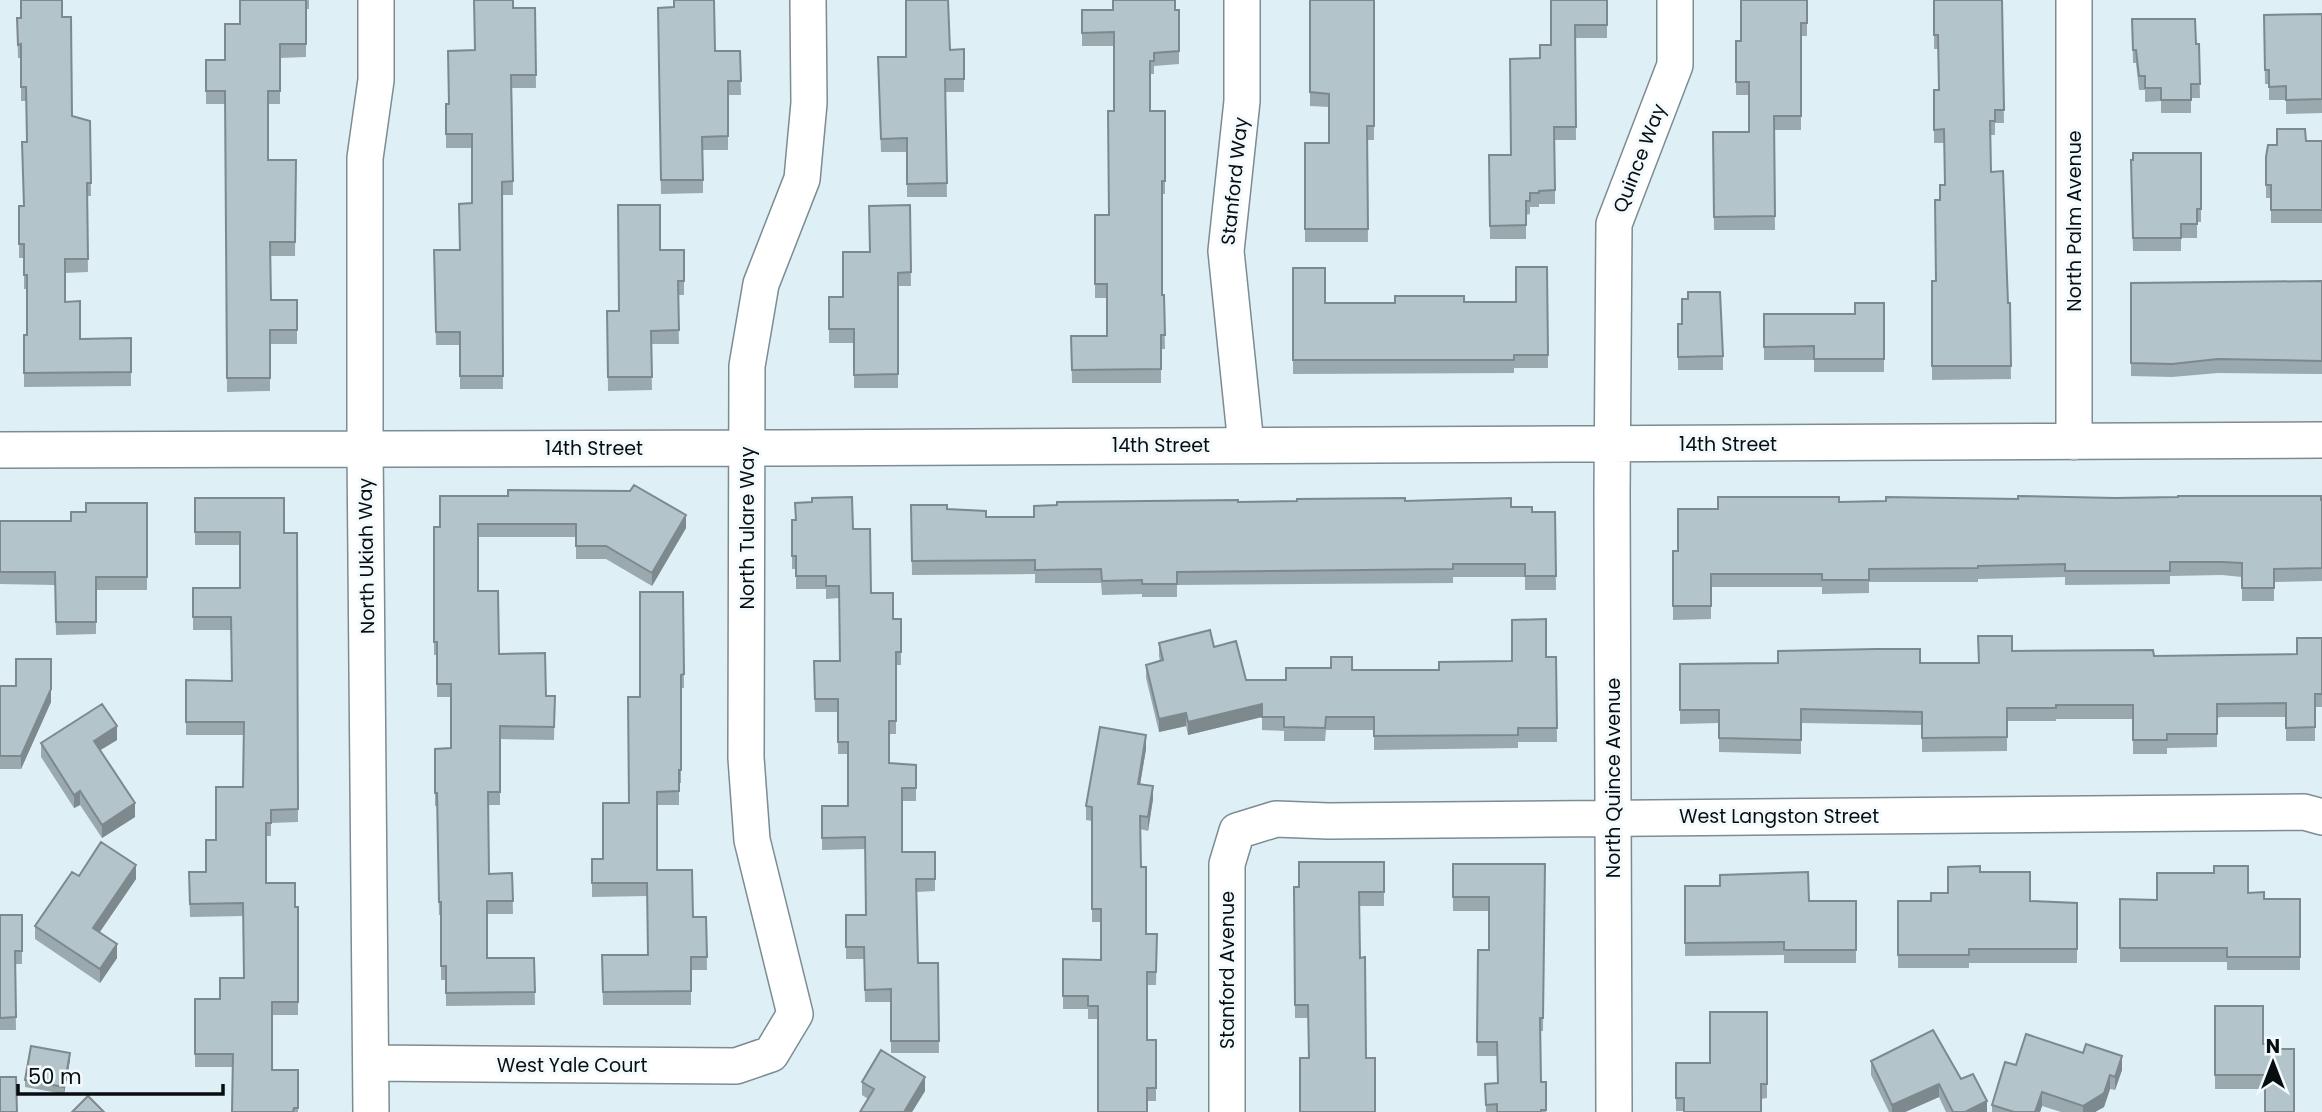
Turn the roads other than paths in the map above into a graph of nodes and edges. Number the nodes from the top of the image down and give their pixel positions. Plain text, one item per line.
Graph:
1 (376, 0) edge
2 (808, 0) edge
3 (1242, 0) edge
4 (1675, 0) edge
5 (2074, 0) edge
6 (2322, 440) edge
7 (2074, 442) junction
8 (1246, 445) junction
9 (1612, 445) junction
10 (365, 448) junction
11 (747, 448) junction
12 (0, 450) edge
13 (1612, 817) junction
14 (2322, 817) edge
15 (1237, 831) joint
16 (771, 1054) joint
17 (372, 1063) junction
18 (371, 1112) edge
19 (1227, 1112) edge
20 (1614, 1112) edge

1 - 10 street, North Ukiah Way
2 - 11 street, North Tulare Way
3 - 8 street, Stanford Way
4 - 9 street, Quince Way
5 - 7 street, North Palm Avenue
6 - 7 street, 14th Street
7 - 9 street, 14th Street
8 - 9 street, 14th Street
8 - 11 street, 14th Street
9 - 13 street, North Quince Avenue
10 - 11 street, 14th Street
10 - 12 street, 14th Street
10 - 17 street, North Ukiah Way
11 - 16 street, North Tulare Way
13 - 14 street, West Langston Street
13 - 15 street, West Langston Street
13 - 20 street, North Quince Avenue
15 - 19 street, Stanford Avenue
16 - 17 street, West Yale Court
17 - 18 street, North Ukiah Way

